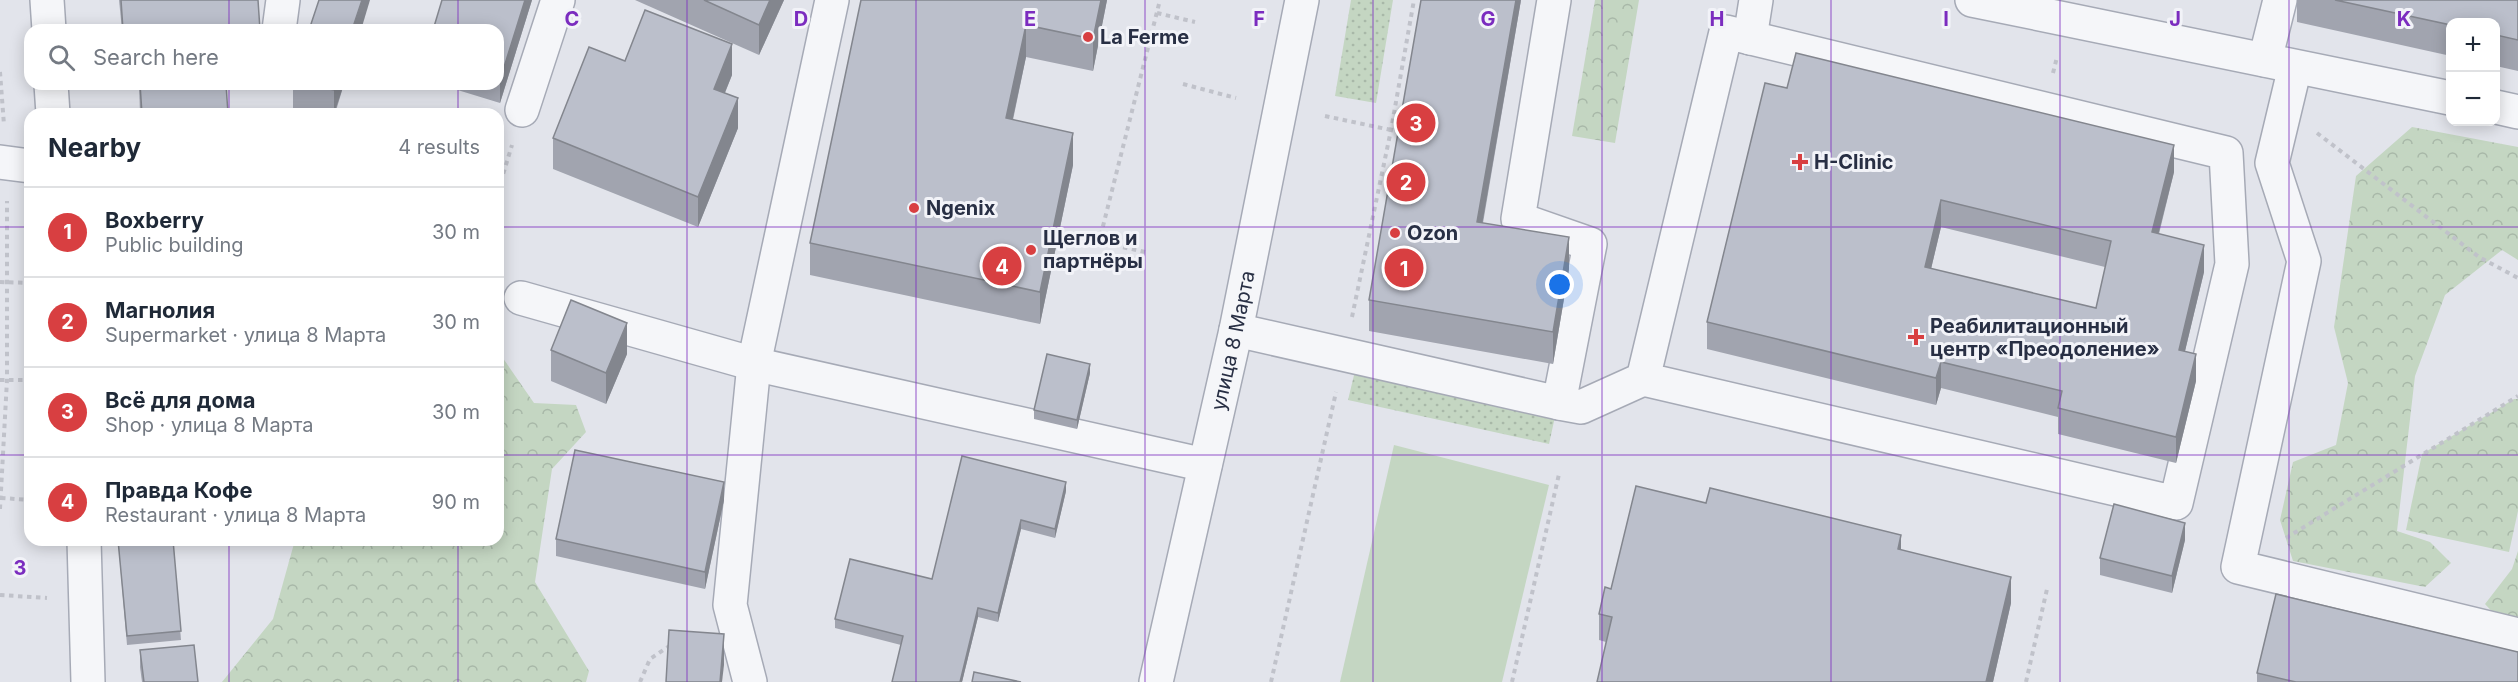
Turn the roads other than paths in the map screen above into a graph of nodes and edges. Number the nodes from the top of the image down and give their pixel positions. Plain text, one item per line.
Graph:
1 (47, 0) edge
2 (283, 0) edge
3 (558, 0) edge
4 (832, 0) edge
5 (1302, 0) edge
6 (1554, 0) edge
7 (1756, 0) edge
8 (1972, 0) edge
9 (2280, 0) edge
10 (49, 24) edge
11 (280, 24) edge
12 (1750, 38) junction
13 (2280, 63) junction
14 (51, 90) edge
15 (2446, 97) edge
16 (53, 108) edge
17 (2500, 108) edge
18 (522, 110) road end
19 (2518, 112) edge
20 (520, 298) dead end
21 (1236, 330) junction
22 (754, 364) junction
23 (1643, 379) junction
24 (1559, 403) junction
25 (1205, 465) junction
26 (84, 546) edge
27 (2518, 635) edge
28 (88, 682) edge
29 (750, 682) edge
30 (1156, 682) edge

1 - 10 street
2 - 11 street
3 - 18 street
4 - 22 street
5 - 21 street, улица 8 Марта
6 - 24 street
7 - 12 street
8 - 13 street
9 - 13 street
12 - 23 street
12 - 23 street
13 - 15 street
13 - 27 street
14 - 16 street
17 - 19 street
20 - 22 street
21 - 24 street
21 - 25 street, улица 8 Марта
22 - 25 street
22 - 29 street
23 - 24 street
25 - 30 street, улица 8 Марта
26 - 28 street

